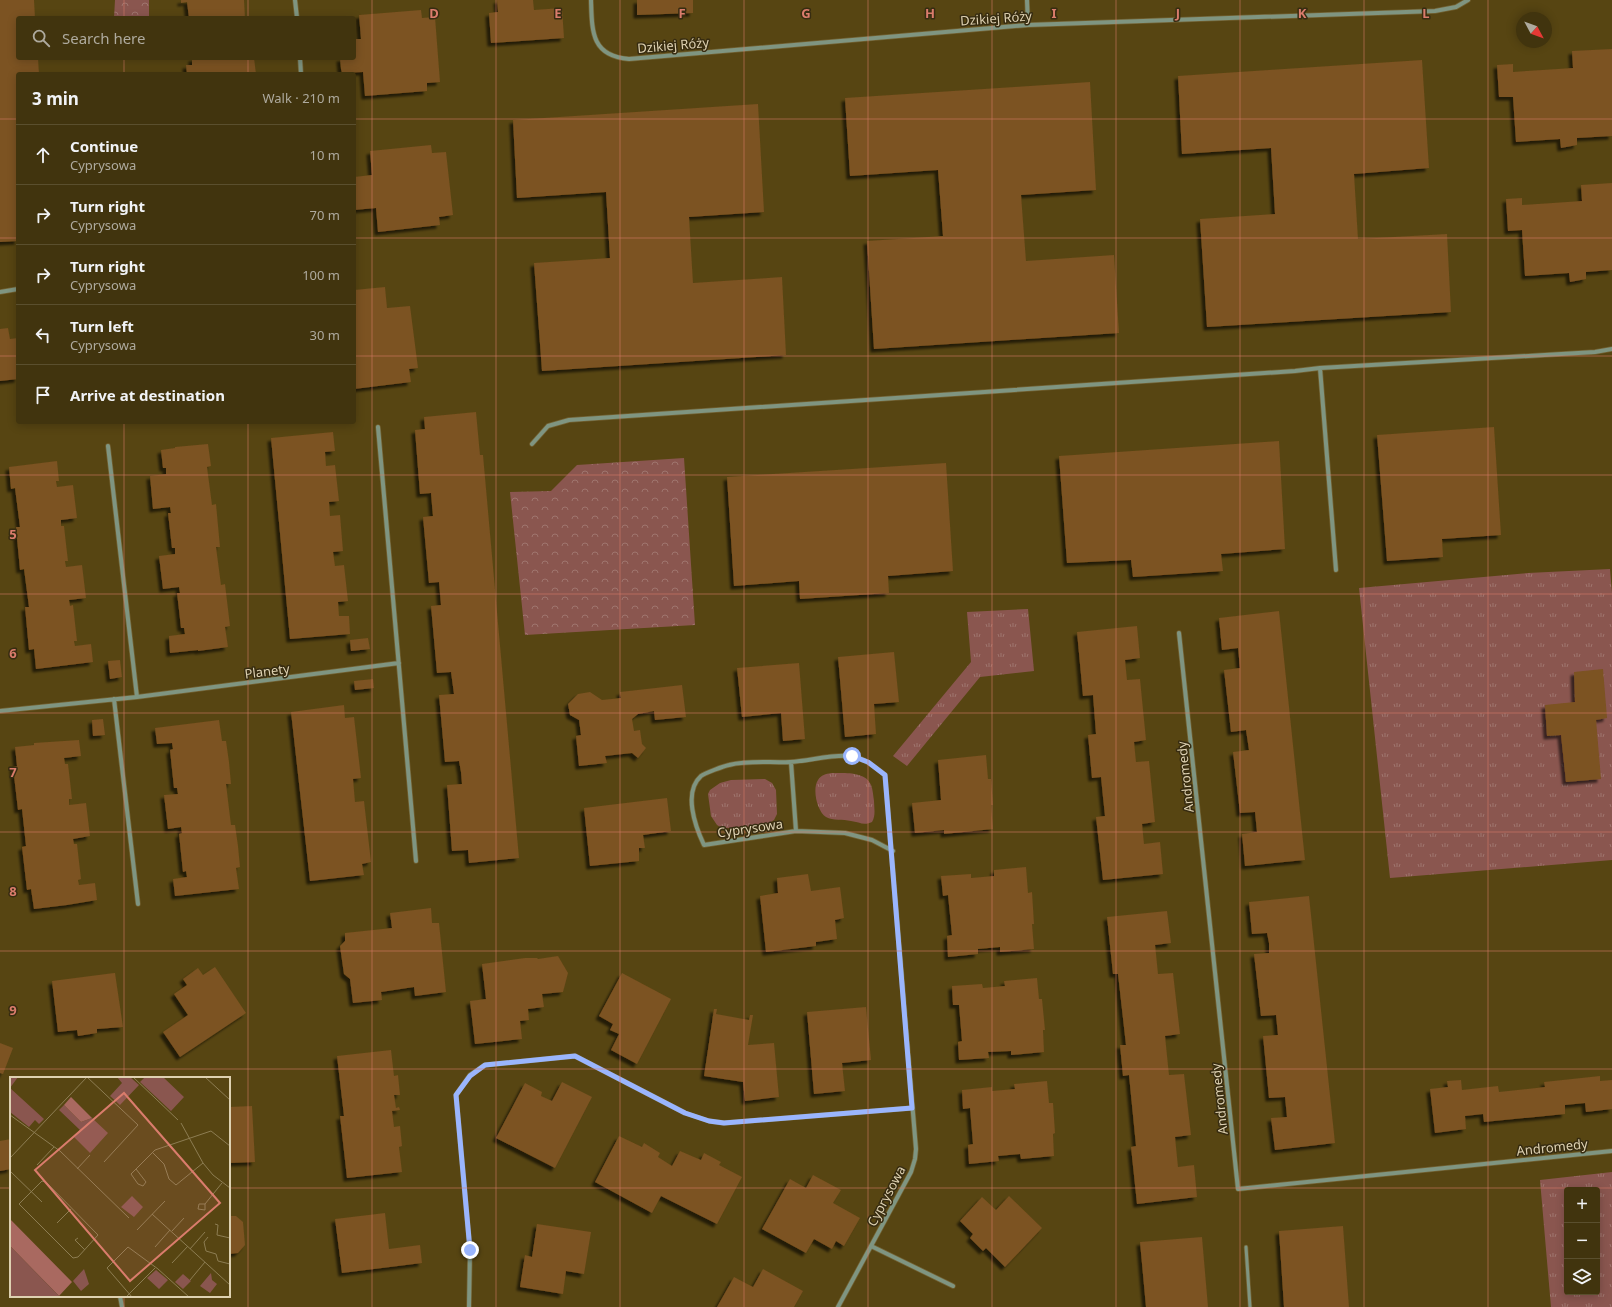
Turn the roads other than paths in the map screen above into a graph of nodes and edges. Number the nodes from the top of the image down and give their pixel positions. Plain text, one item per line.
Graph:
1 (295, 0) edge
2 (591, 0) edge
3 (1026, 0) edge
4 (1468, 0) edge
5 (297, 16) edge
6 (1028, 25) junction
7 (300, 60) edge
8 (301, 72) edge
9 (16, 289) edge
10 (0, 292) edge
11 (1612, 349) edge
12 (1320, 368) junction
13 (378, 427) dead end
14 (532, 444) dead end
15 (108, 446) dead end
16 (1336, 570) dead end
17 (1179, 633) dead end
18 (399, 664) junction
19 (137, 697) junction
20 (114, 699) junction
21 (0, 711) edge
22 (791, 762) junction
23 (796, 831) junction
24 (892, 851) junction
25 (416, 861) dead end
26 (138, 904) dead end
27 (912, 1108) junction
28 (1612, 1151) edge
29 (872, 1246) junction
30 (1246, 1247) dead end
31 (953, 1286) dead end
32 (120, 1297) edge
33 (122, 1307) edge
34 (470, 1307) edge
35 (838, 1307) edge
36 (1250, 1307) edge

1 - 5 street
2 - 6 street, Dzikiej Róży
3 - 6 street
4 - 6 street, Dzikiej Róży
7 - 8 street
9 - 10 street
11 - 12 street
12 - 14 street
12 - 16 street
13 - 18 street
15 - 19 street
17 - 28 street, Andromedy
18 - 19 street, Planety
18 - 25 street
19 - 20 street, Planety
20 - 21 street, Planety
20 - 26 street
22 - 23 street, Cyprysowa
22 - 23 street, Cyprysowa
22 - 24 street, Cyprysowa
23 - 24 street, Cyprysowa
24 - 27 street, Cyprysowa
27 - 29 street, Cyprysowa
27 - 34 street
29 - 31 street, Cyprysowa
29 - 35 street, Cyprysowa
30 - 36 lane
32 - 33 street

